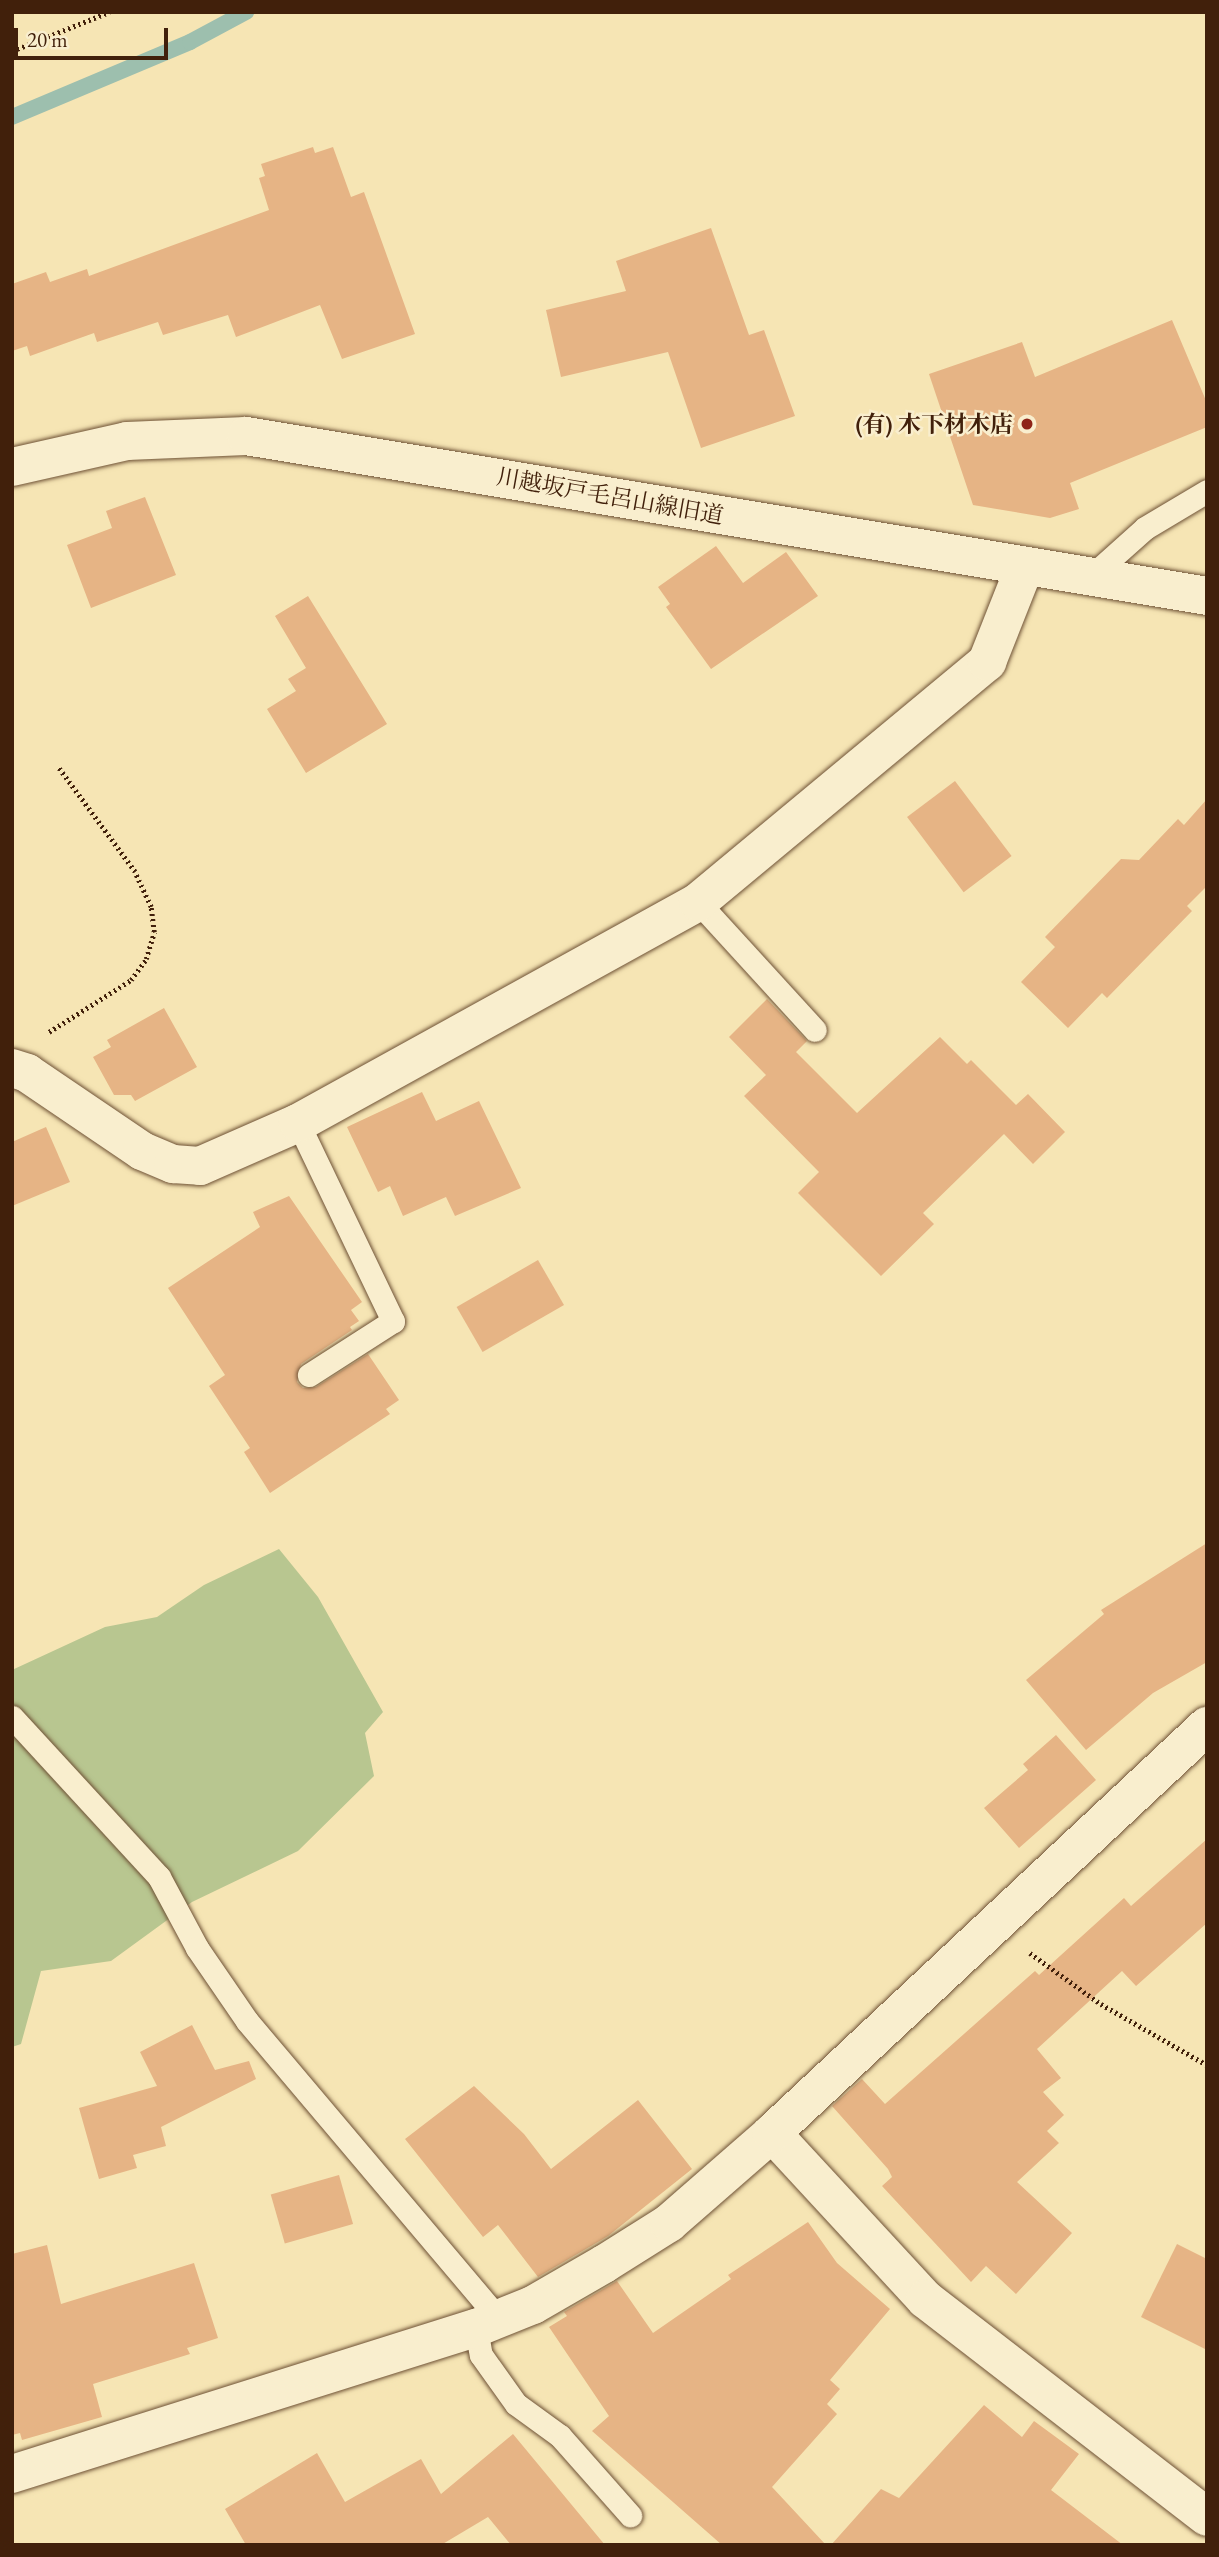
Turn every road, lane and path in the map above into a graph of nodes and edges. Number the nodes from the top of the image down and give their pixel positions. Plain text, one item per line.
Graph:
1 (109, 12) edge
2 (12, 51) edge
3 (12, 467) edge
4 (1207, 491) edge
5 (1025, 566) junction
6 (1088, 579) junction
7 (1207, 596) edge
8 (58, 767) dead end
9 (698, 902) junction
10 (816, 1030) dead end
11 (47, 1034) dead end
12 (12, 1068) edge
13 (298, 1123) junction
14 (310, 1375) dead end
15 (12, 1717) edge
16 (1207, 1726) edge
17 (993, 1922) junction
18 (1207, 2065) edge
19 (772, 2133) junction
20 (488, 2324) junction
21 (12, 2474) edge
22 (629, 2515) dead end
23 (1207, 2517) edge

1 - 2 path
3 - 5 street, 川越坂戸毛呂山線旧道
4 - 6 lane
5 - 6 street, 川越坂戸毛呂山線旧道
5 - 9 street
6 - 7 street, 川越坂戸毛呂山線旧道
8 - 11 path
9 - 10 lane
9 - 13 street
12 - 13 street
13 - 14 lane
15 - 20 lane
16 - 17 street
17 - 18 path
17 - 19 street
19 - 20 street
19 - 23 street
20 - 21 street
20 - 22 lane

